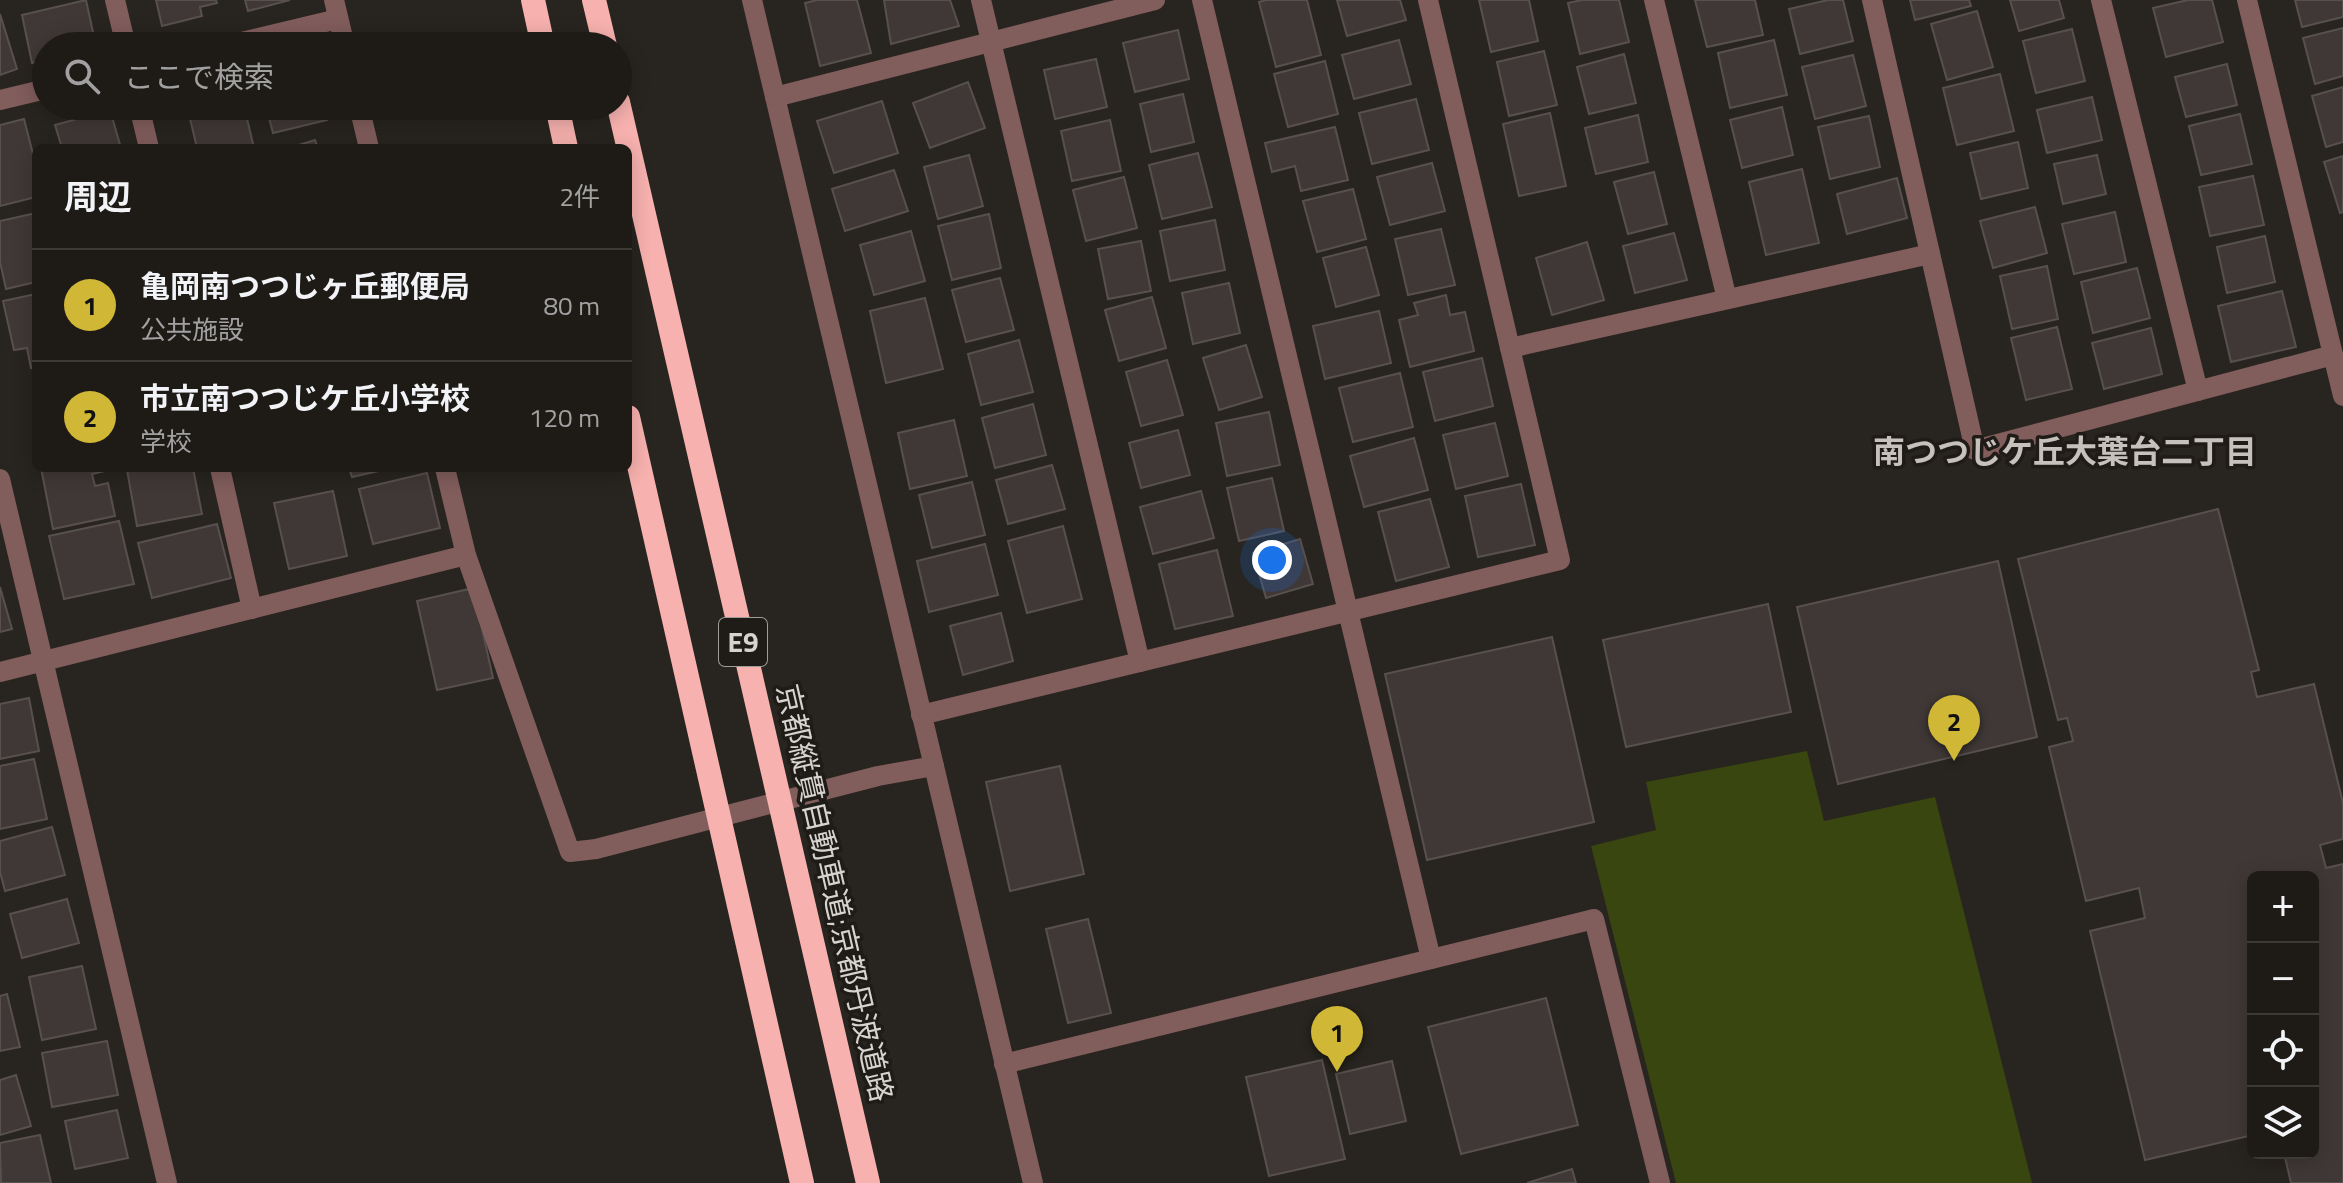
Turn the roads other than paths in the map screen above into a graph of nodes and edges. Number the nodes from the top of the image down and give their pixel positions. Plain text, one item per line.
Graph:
1 (115, 0) edge
2 (533, 0) edge
3 (594, 0) edge
4 (752, 0) edge
5 (981, 0) edge
6 (1155, 0) edge
7 (1202, 0) edge
8 (1428, 0) edge
9 (1654, 0) edge
10 (1872, 0) edge
11 (2101, 0) edge
12 (2247, 0) edge
13 (336, 9) edge
14 (123, 32) edge
15 (267, 32) edge
16 (342, 32) edge
17 (540, 32) edge
18 (602, 32) edge
19 (991, 42) junction
20 (32, 92) edge
21 (775, 97) junction
22 (0, 100) edge
23 (142, 120) edge
24 (362, 120) edge
25 (560, 120) edge
26 (622, 120) edge
27 (148, 144) edge
28 (368, 144) edge
29 (565, 144) edge
30 (628, 144) edge
31 (632, 163) edge
32 (1930, 254) junction
33 (1727, 299) junction
34 (1510, 348) junction
35 (2333, 355) junction
36 (2198, 391) junction
37 (2343, 396) edge
38 (632, 435) edge
39 (221, 472) edge
40 (446, 472) edge
41 (0, 479) edge
42 (466, 555) junction
43 (252, 609) junction
44 (1348, 611) junction
45 (43, 661) junction
46 (1140, 662) junction
47 (0, 672) edge
48 (921, 715) junction
49 (934, 766) junction
50 (1431, 959) junction
51 (1004, 1064) junction
52 (167, 1183) edge
53 (802, 1183) edge
54 (868, 1183) edge
55 (1033, 1183) edge
56 (1660, 1183) edge

1 - 14 street
2 - 17 highway
3 - 18 highway
4 - 21 street
5 - 19 street
6 - 19 street
7 - 44 street
8 - 34 street
9 - 33 street
10 - 32 street
11 - 36 street
12 - 35 street
13 - 15 street
13 - 16 street
19 - 21 street
19 - 46 street
20 - 22 street
21 - 48 street
23 - 27 street
24 - 28 street
25 - 29 highway
26 - 30 highway, 京都縦貫自動車道;京都丹波道路 / E9
31 - 54 highway, 京都縦貫自動車道;京都丹波道路 / E9
32 - 33 street
32 - 36 street
33 - 34 street
34 - 44 street
35 - 36 street
35 - 37 street
38 - 53 highway, E9
39 - 43 street
40 - 42 street
41 - 45 street
42 - 43 street
42 - 49 street
43 - 45 street
44 - 46 street
44 - 50 street
45 - 47 street
45 - 52 street
46 - 48 street
48 - 49 street
49 - 51 street
50 - 51 street
50 - 56 street
51 - 55 street

